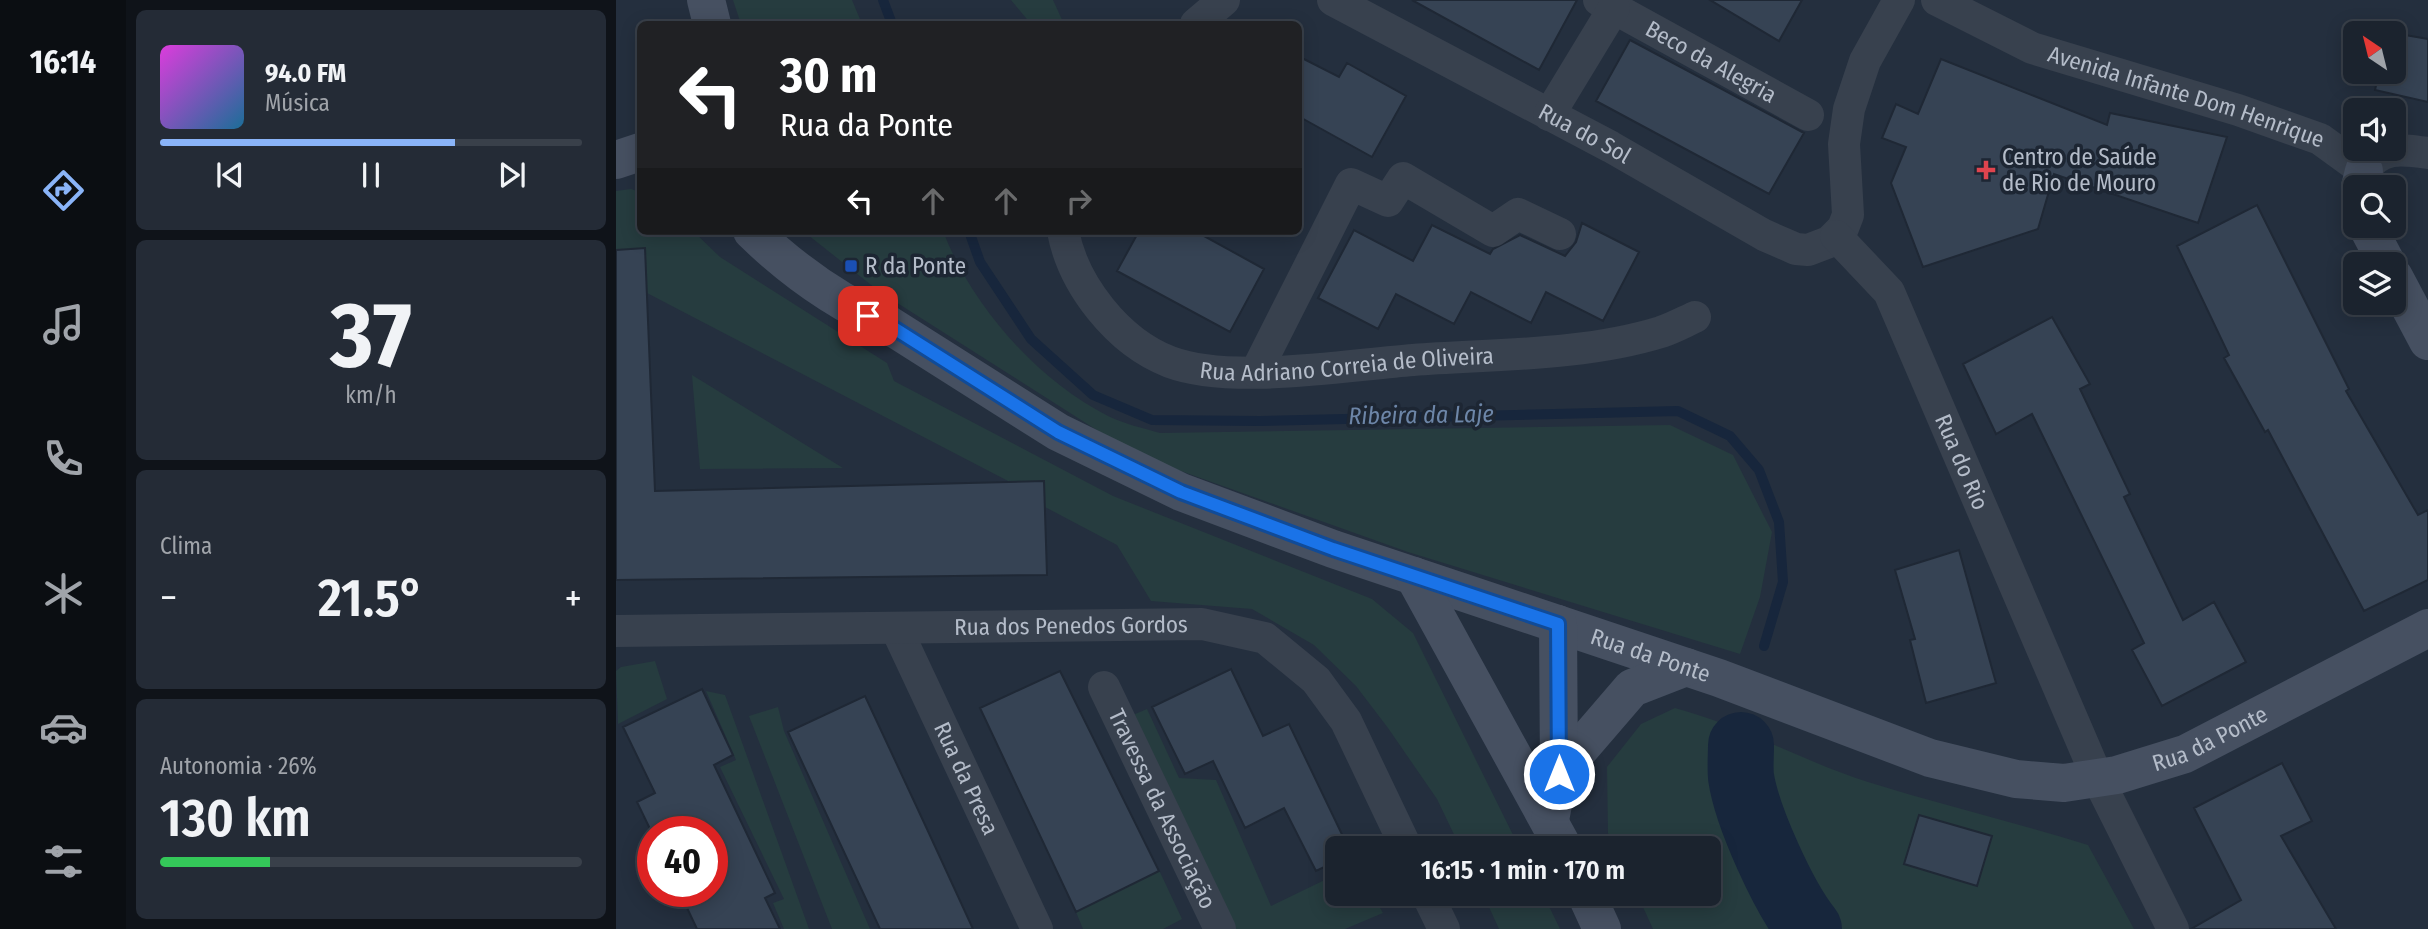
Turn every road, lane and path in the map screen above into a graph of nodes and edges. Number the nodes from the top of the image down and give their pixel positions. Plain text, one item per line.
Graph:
1 (706, 0) edge
2 (1224, 0) edge
3 (1333, 0) edge
4 (1899, 0) edge
5 (1937, 0) edge
6 (1606, 4) edge
7 (711, 21) edge
8 (1200, 21) edge
9 (1549, 115) junction
10 (1808, 115) dead end
11 (2428, 153) edge
12 (2358, 175) edge
13 (2365, 175) edge
14 (1560, 234) dead end
15 (757, 235) edge
16 (1064, 235) edge
17 (1836, 236) junction
18 (2406, 300) edge
19 (1695, 317) dead end
20 (2428, 341) edge
21 (1256, 372) junction
22 (1414, 576) junction
23 (1558, 624) junction
24 (896, 628) junction
25 (2428, 628) edge
26 (616, 631) edge
27 (1686, 667) junction
28 (1104, 687) dead end
29 (1559, 774) junction
30 (2098, 779) junction
31 (1557, 834) edge
32 (1401, 836) edge
33 (1433, 906) edge
34 (1591, 906) edge
35 (1037, 929) edge
36 (1220, 929) edge
37 (1444, 929) edge
38 (1602, 929) edge
39 (2173, 929) edge

1 - 7 street
2 - 8 street
3 - 9 street, Rua do Sol
4 - 17 street
5 - 12 street, Avenida Infante Dom Henrique
6 - 9 street, Beco da Alegria
6 - 10 street, Beco da Alegria
9 - 17 street, Rua do Sol
11 - 13 street, Avenida Infante Dom Henrique
14 - 21 street
15 - 22 street, Rua da Ponte
16 - 21 street, Rua Adriano Correia de Oliveira
17 - 30 street, Rua do Rio
18 - 20 street
19 - 21 street, Rua Adriano Correia de Oliveira
22 - 23 street, Rua da Ponte
22 - 31 street
23 - 27 street, Rua da Ponte
23 - 29 street
24 - 26 street, Rua dos Penedos Gordos
24 - 32 street, Rua dos Penedos Gordos
24 - 35 street, Rua da Presa
25 - 30 street, Rua da Ponte
27 - 29 street
27 - 30 street, Rua da Ponte
28 - 36 street, Travessa da Associação
29 - 31 street
30 - 39 street, Rua do Rio
33 - 37 street
34 - 38 street

